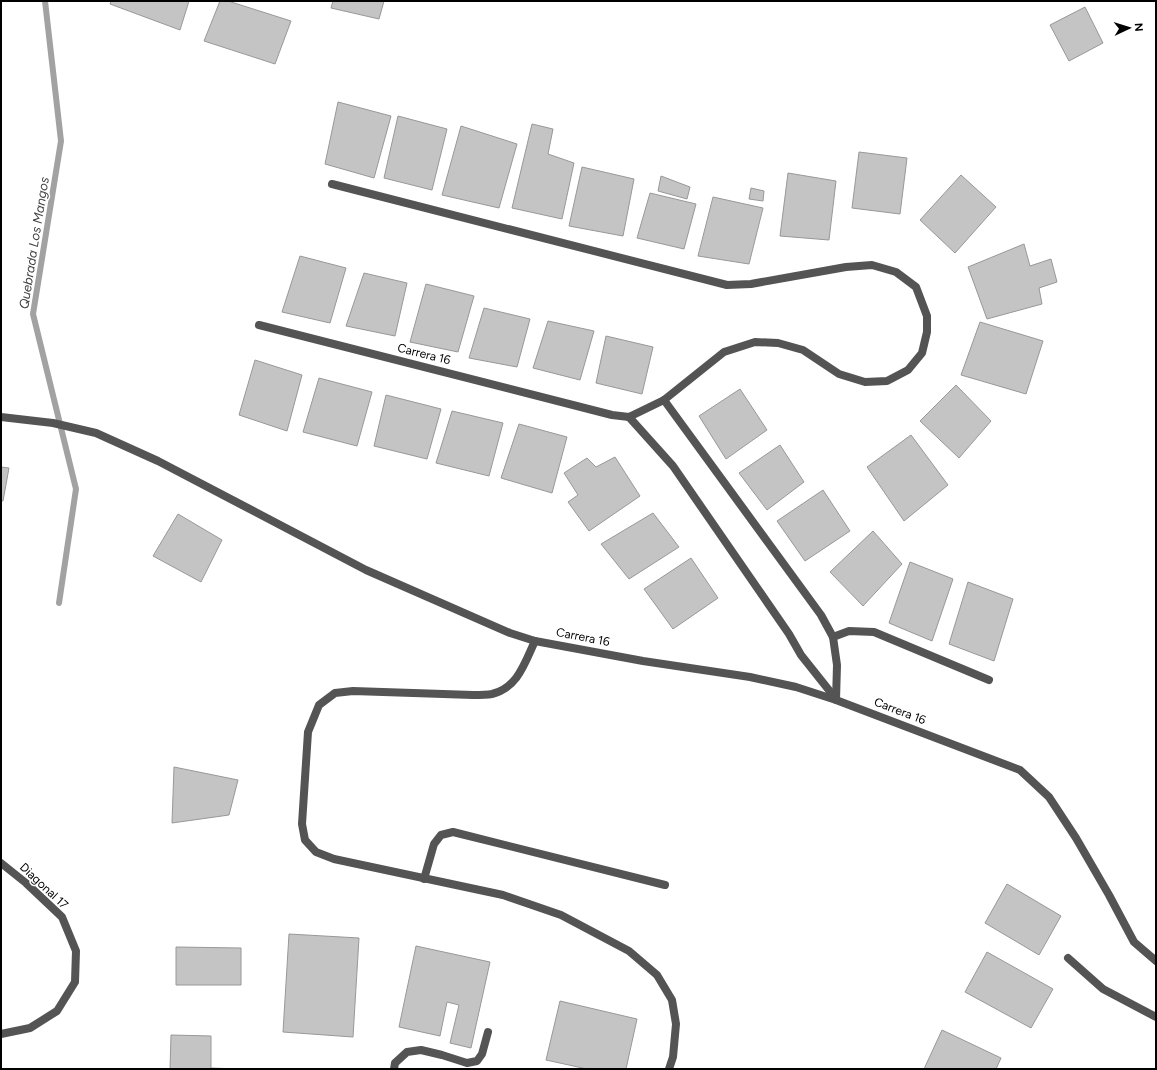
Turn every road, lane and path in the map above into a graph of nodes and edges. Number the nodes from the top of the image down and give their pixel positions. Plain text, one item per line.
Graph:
1 (332, 184) dead end
2 (259, 325) dead end
3 (664, 400) junction
4 (1, 416) edge
5 (629, 417) junction
6 (833, 637) junction
7 (535, 641) junction
8 (989, 680) dead end
9 (836, 700) junction
10 (1, 863) edge
11 (424, 879) junction
12 (665, 885) dead end
13 (1068, 958) dead end
14 (1156, 961) edge
15 (1156, 1018) edge
16 (488, 1032) dead end
17 (1, 1034) edge
18 (394, 1069) edge
19 (669, 1069) edge

1 - 3 street
2 - 5 street, Carrera 16
3 - 5 street
3 - 6 street
4 - 7 street, Carrera 16
5 - 9 street
6 - 8 street
6 - 9 street
7 - 9 street, Carrera 16
7 - 11 street
9 - 14 street, Carrera 16
10 - 17 street, Diagonal 17
11 - 12 street
11 - 19 street
13 - 15 street
16 - 18 street

